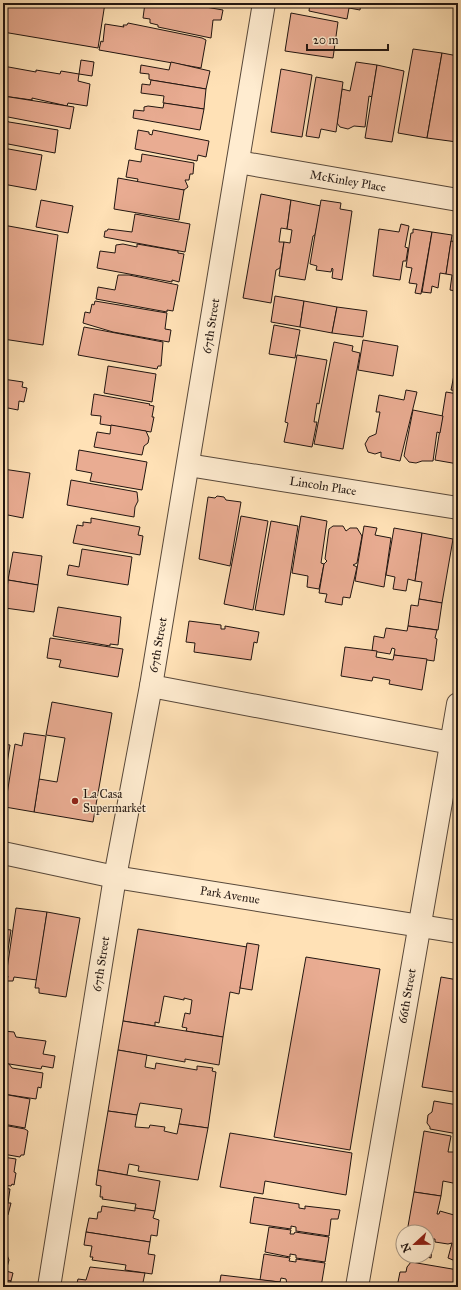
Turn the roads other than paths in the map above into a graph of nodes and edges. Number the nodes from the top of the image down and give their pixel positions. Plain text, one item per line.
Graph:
1 (264, 3) edge
2 (238, 162) junction
3 (458, 200) edge
4 (188, 465) junction
5 (458, 508) edge
6 (151, 686) junction
7 (458, 704) edge
8 (452, 743) junction
9 (3, 854) edge
10 (115, 877) junction
11 (419, 925) junction
12 (458, 932) edge
13 (49, 1287) edge
14 (357, 1287) edge

1 - 2 street, 67th Street
2 - 3 street, McKinley Place
2 - 4 street, 67th Street
4 - 5 street, Lincoln Place
4 - 6 street, 67th Street
6 - 8 street
6 - 10 street, 67th Street
7 - 8 street, 66th Street
8 - 11 street, 66th Street
9 - 10 street, Park Avenue
10 - 11 street, Park Avenue
10 - 13 street, 67th Street
11 - 12 street, Park Avenue
11 - 14 street, 66th Street

